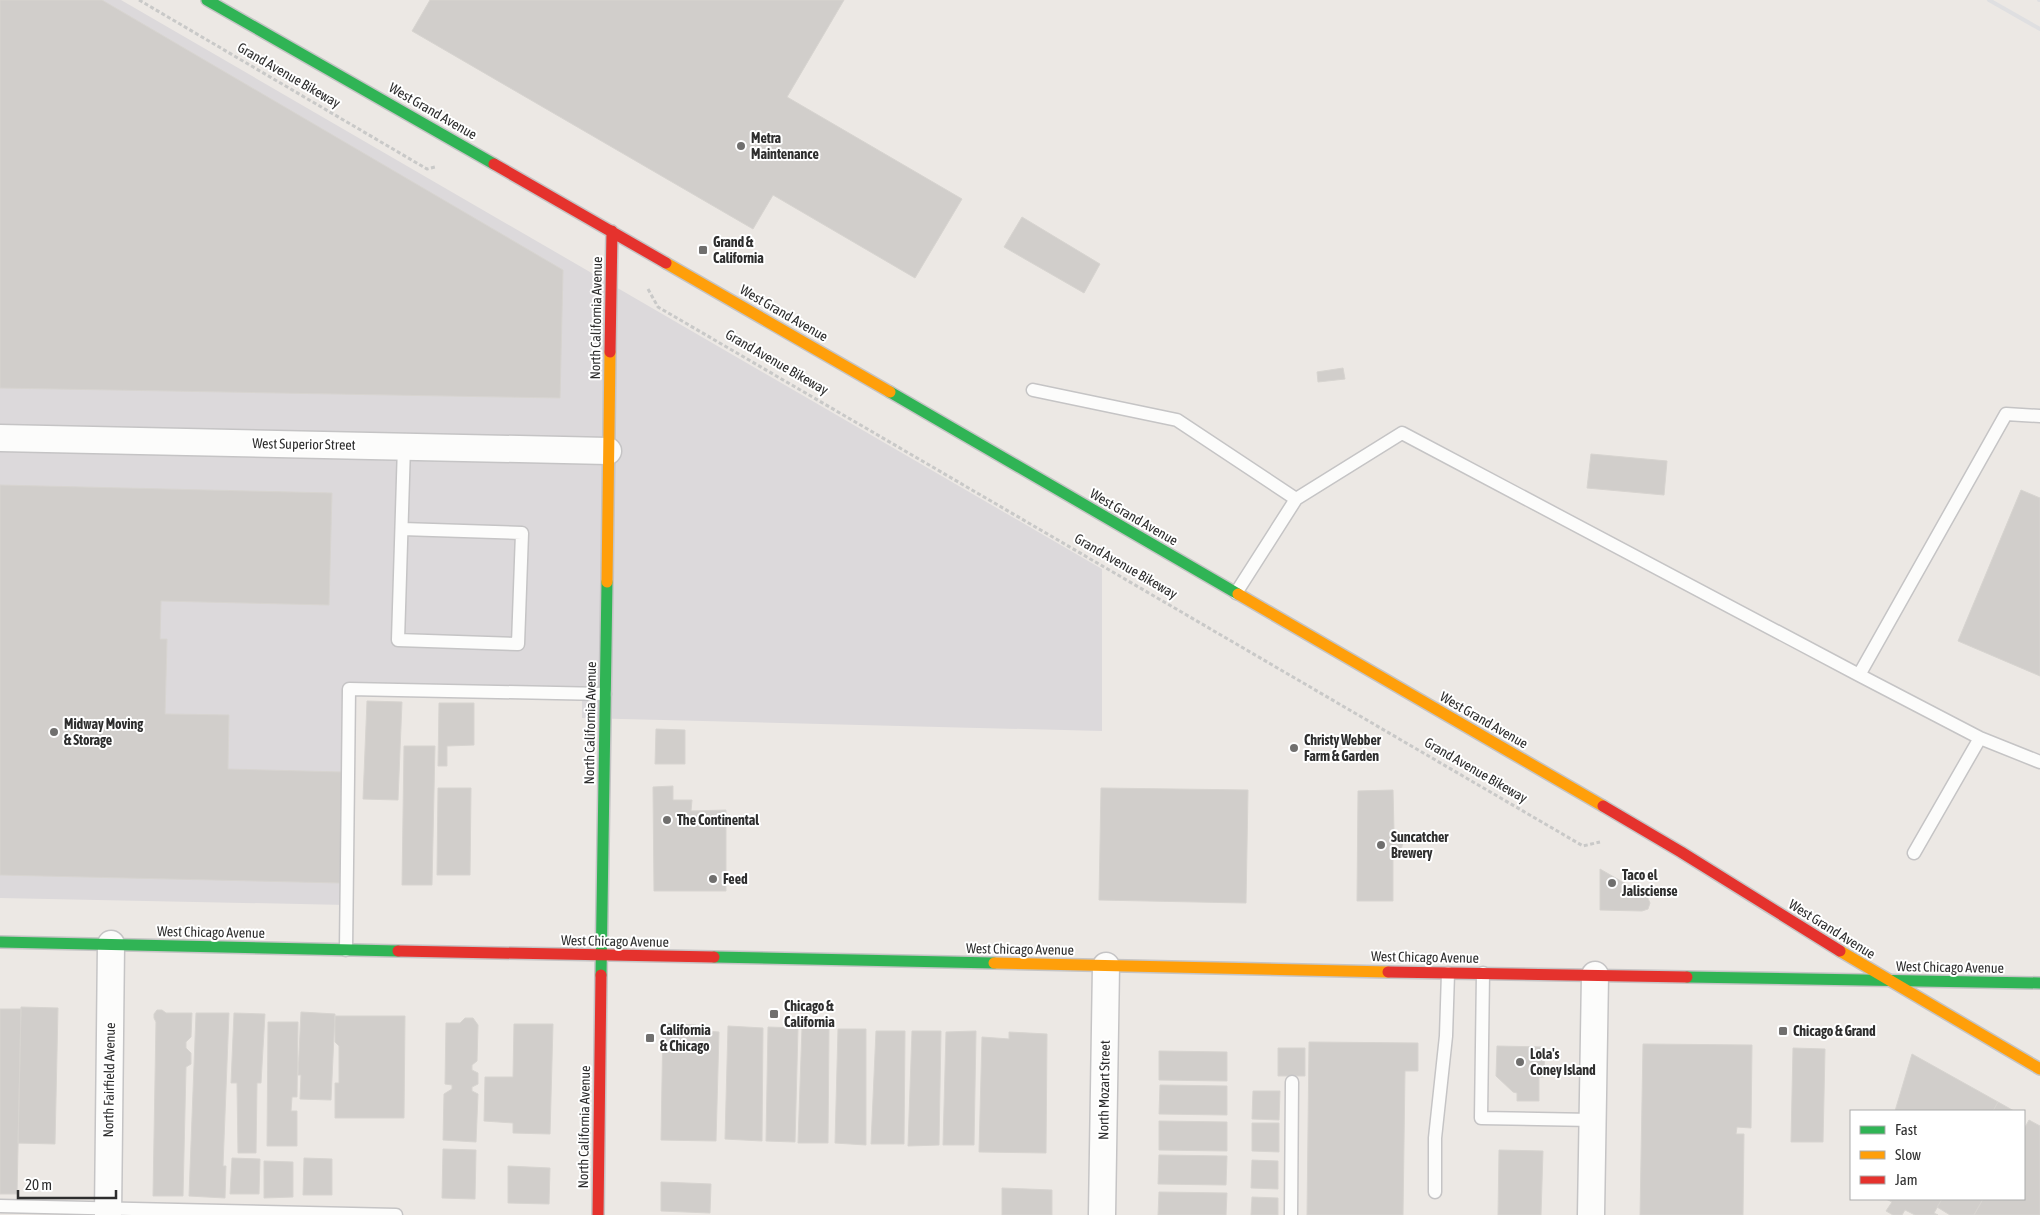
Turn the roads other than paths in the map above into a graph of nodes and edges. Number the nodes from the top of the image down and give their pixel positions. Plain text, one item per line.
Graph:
1 (207, 0) edge
2 (612, 231) junction
3 (1032, 390) dead end
4 (2040, 416) edge
5 (0, 438) edge
6 (404, 446) junction
7 (608, 451) junction
8 (1296, 499) junction
9 (402, 529) junction
10 (1236, 593) junction
11 (1859, 675) junction
12 (605, 694) junction
13 (1980, 738) junction
14 (2040, 762) edge
15 (1914, 853) dead end
16 (0, 942) edge
17 (111, 944) junction
18 (346, 950) junction
19 (602, 956) junction
20 (1106, 966) junction
21 (1448, 973) junction
22 (1483, 973) junction
23 (1595, 975) junction
24 (1889, 981) junction
25 (2040, 983) edge
26 (2040, 1069) edge
27 (1292, 1082) dead end
28 (1593, 1120) junction
29 (1435, 1192) dead end
30 (0, 1206) edge
31 (108, 1212) edge
32 (352, 1214) edge
33 (396, 1215) edge
34 (598, 1215) edge
35 (1102, 1215) edge
36 (1291, 1215) edge
37 (1591, 1215) edge

1 - 2 main road, West Grand Avenue
2 - 7 main road, North California Avenue
2 - 10 main road, West Grand Avenue
3 - 8 lane
4 - 11 lane
5 - 6 street, West Superior Street
6 - 7 street, West Superior Street
6 - 9 lane
7 - 12 main road, North California Avenue
8 - 10 lane
8 - 11 lane
9 - 9 lane
10 - 24 main road, West Grand Avenue
11 - 13 lane
12 - 18 lane
12 - 19 main road, North California Avenue
13 - 14 lane
13 - 15 lane
16 - 17 main road, West Chicago Avenue
17 - 18 main road, West Chicago Avenue
17 - 31 street, North Fairfield Avenue
18 - 19 main road, West Chicago Avenue
19 - 20 main road, West Chicago Avenue
19 - 34 main road, North California Avenue
20 - 21 main road, West Chicago Avenue
20 - 35 street, North Mozart Street
21 - 22 main road, West Chicago Avenue
21 - 29 lane
22 - 23 main road, West Chicago Avenue
22 - 28 lane
23 - 24 main road, West Chicago Avenue
23 - 28 street
24 - 25 main road, West Chicago Avenue
24 - 26 main road, West Grand Avenue
27 - 36 lane
28 - 37 street
30 - 31 lane
31 - 32 lane
32 - 33 lane

